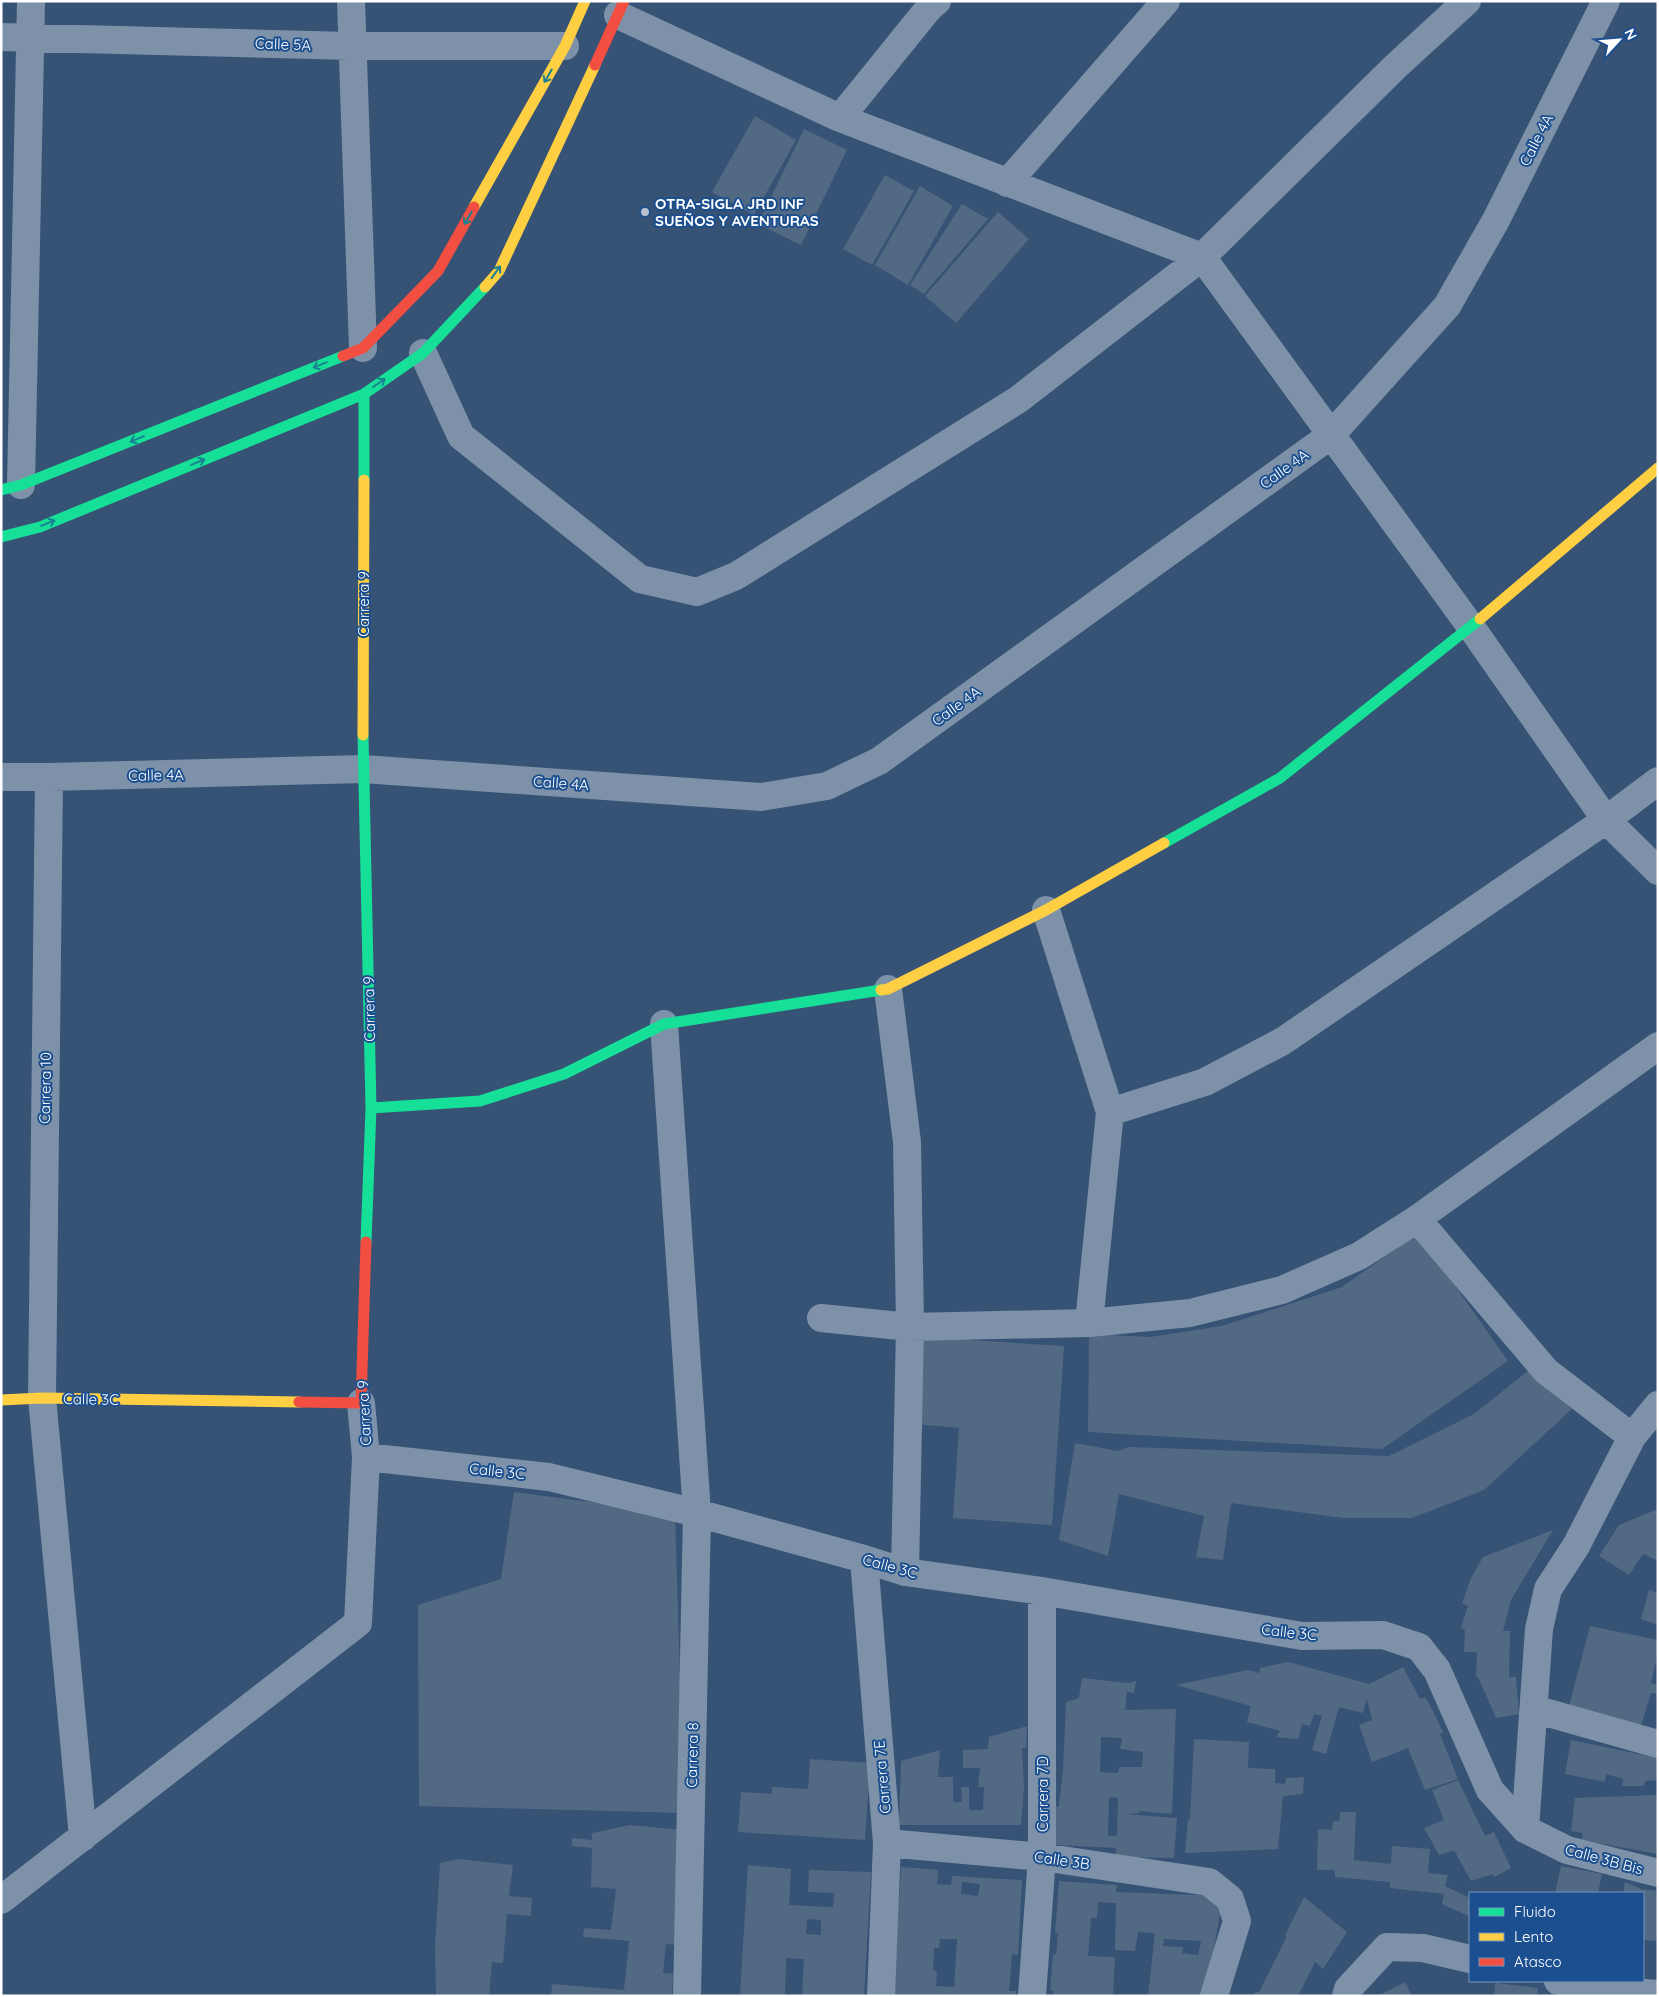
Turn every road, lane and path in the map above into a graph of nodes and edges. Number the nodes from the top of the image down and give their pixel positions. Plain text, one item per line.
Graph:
1 (31, 1) edge
2 (350, 1) edge
3 (586, 1) edge
4 (937, 1) edge
5 (1166, 1) edge
6 (1467, 1) edge
7 (1606, 1) edge
8 (621, 8) edge
9 (1, 37) edge
10 (30, 37) junction
11 (351, 46) junction
12 (565, 46) junction
13 (840, 118) junction
14 (1007, 183) junction
15 (1202, 258) junction
16 (363, 348) junction
17 (423, 353) junction
18 (364, 394) junction
19 (1331, 435) junction
20 (1658, 468) edge
21 (11, 487) edge
22 (1, 537) edge
23 (1471, 627) junction
24 (362, 769) junction
25 (1, 777) edge
26 (49, 777) junction
27 (1658, 782) edge
28 (1606, 820) junction
29 (1658, 872) edge
30 (1046, 910) junction
31 (888, 989) junction
32 (664, 1024) junction
33 (1658, 1046) edge
34 (371, 1108) junction
35 (1110, 1112) junction
36 (1417, 1218) junction
37 (821, 1318) dead end
38 (1089, 1323) junction
39 (910, 1327) junction
40 (42, 1398) junction
41 (1, 1400) edge
42 (361, 1403) junction
43 (1658, 1404) edge
44 (1632, 1437) junction
45 (366, 1457) junction
46 (697, 1513) junction
47 (864, 1559) junction
48 (905, 1572) junction
49 (1042, 1591) junction
50 (1534, 1709) junction
51 (1658, 1744) edge
52 (1525, 1829) junction
53 (84, 1837) junction
54 (887, 1843) junction
55 (1042, 1857) junction
56 (1658, 1873) edge
57 (1, 1900) edge
58 (1469, 1959) edge
59 (1562, 1982) edge
60 (1658, 1994) edge
61 (687, 1996) edge
62 (881, 1996) edge
63 (1032, 1996) edge
64 (1214, 1996) edge
65 (1346, 1996) edge

1 - 10 street
2 - 11 street
3 - 12 street
4 - 13 street
5 - 14 street
6 - 15 street
7 - 19 street, Calle 4A
8 - 13 street
17 -> 8 street
9 - 10 street, Calle 5A
10 - 11 street, Calle 5A
10 - 21 street
11 - 12 street, Calle 5A
11 - 16 street
12 -> 16 street
13 - 14 street
14 - 15 street
15 - 17 street
15 - 19 street
16 -> 21 street
18 -> 17 street
22 -> 18 street
18 - 24 street, Carrera 9
19 - 23 street
19 - 24 street, Calle 4A
20 - 23 street
23 - 28 street
23 - 30 street
24 - 26 street, Calle 4A
24 - 34 street, Carrera 9
25 - 26 street, Calle 4A
26 - 40 street, Carrera 10
27 - 28 street
28 - 29 street
28 - 35 street
30 - 31 street
30 - 35 street
31 - 32 street
31 - 39 street
32 - 34 street
32 - 46 street, Carrera 8
33 - 36 street
34 - 42 street, Carrera 9
35 - 38 street
36 - 38 street
36 - 44 street
37 - 39 street
38 - 39 street
39 - 48 street
40 - 41 street, Calle 3C
40 - 42 street, Calle 3C
40 - 53 street, Carrera 10
42 - 45 street, Carrera 9
43 - 44 street
44 - 50 street
45 - 46 street, Calle 3C
45 - 53 street, Carrera 9
46 - 47 street, Calle 3C
46 - 61 street, Carrera 8
47 - 48 street, Calle 3C
47 - 54 street, Carrera 7E
48 - 49 street, Calle 3C
49 - 52 street, Calle 3C
49 - 55 street, Carrera 7D
50 - 51 street
50 - 52 street
52 - 56 street, Calle 3B Bis
53 - 57 street
54 - 55 street, Calle 3B
54 - 62 street, Carrera 7E
55 - 63 street, Carrera 7D
55 - 64 street, Calle 3B
58 - 65 street
59 - 60 street

